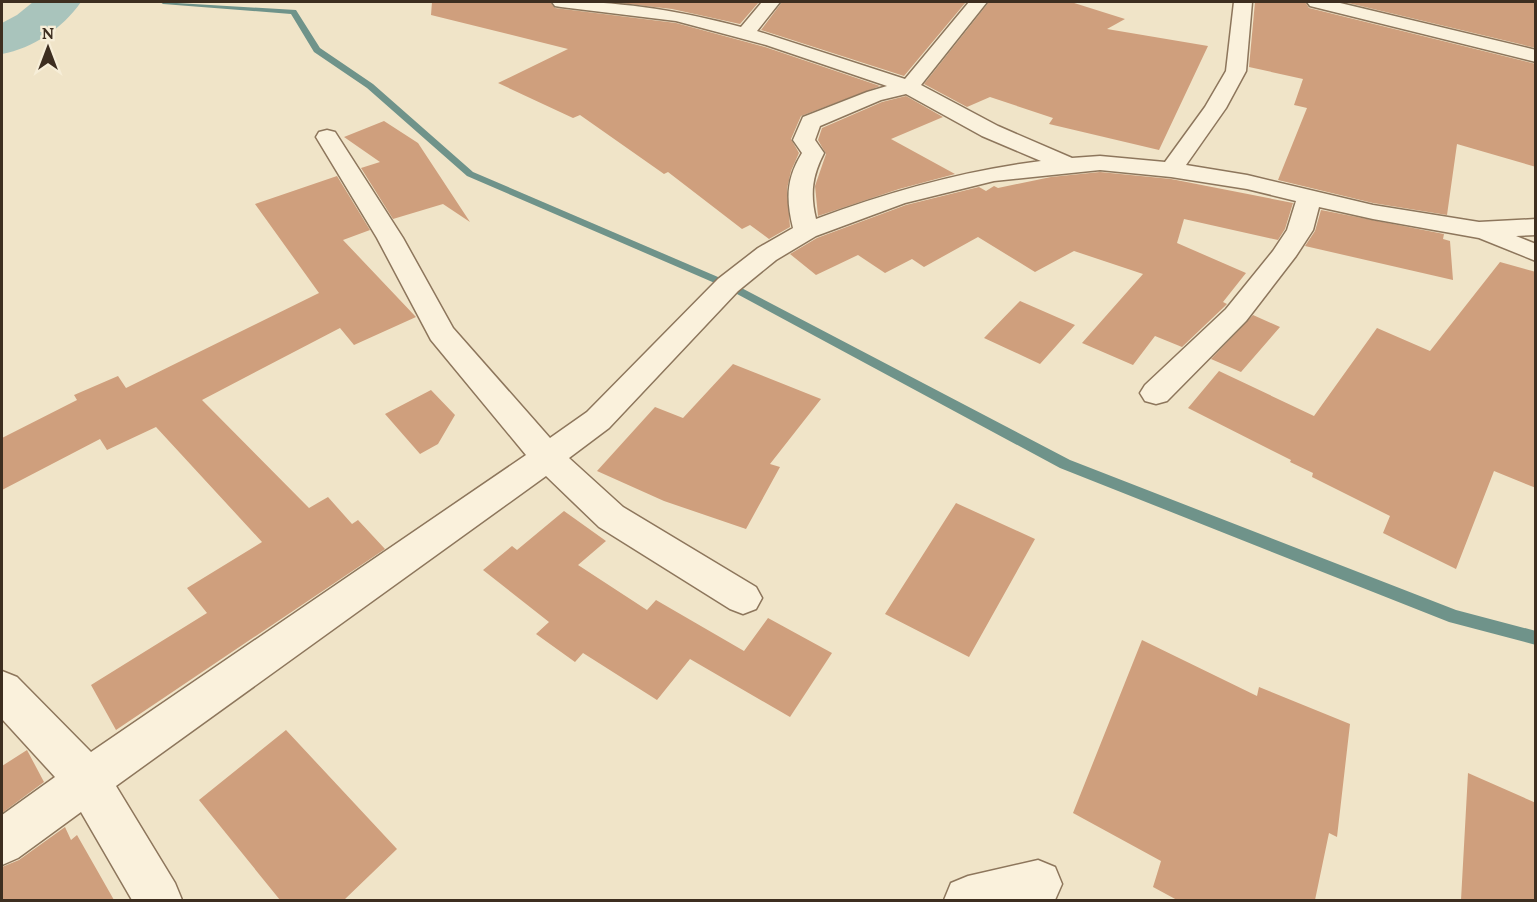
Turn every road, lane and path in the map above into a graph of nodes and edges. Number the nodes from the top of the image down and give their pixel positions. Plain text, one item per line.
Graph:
1 (561, 2) edge
2 (771, 2) edge
3 (978, 2) edge
4 (1243, 2) edge
5 (1316, 2) edge
6 (683, 9) edge
7 (745, 34) junction
8 (1536, 56) edge
9 (909, 87) junction
10 (327, 137) dead end
11 (1069, 165) junction
12 (1172, 170) junction
13 (1310, 196) junction
14 (1536, 227) edge
15 (1479, 230) junction
16 (807, 231) junction
17 (1536, 253) edge
18 (1156, 393) dead end
19 (547, 457) junction
20 (743, 598) dead end
21 (2, 690) edge
22 (87, 779) junction
23 (2, 842) edge
24 (1038, 884) dead end
25 (158, 900) edge
26 (968, 900) edge

1 - 6 street
2 - 7 street
3 - 9 street
4 - 12 street
5 - 8 street
6 - 7 street
7 - 9 street
9 - 11 street
9 - 16 street
10 - 19 street
11 - 12 street
11 - 16 street
12 - 13 street
13 - 15 street
13 - 18 street
14 - 15 street
15 - 17 street
16 - 19 street
19 - 20 street
19 - 22 street
21 - 22 street
22 - 23 street
22 - 25 street
24 - 26 street

